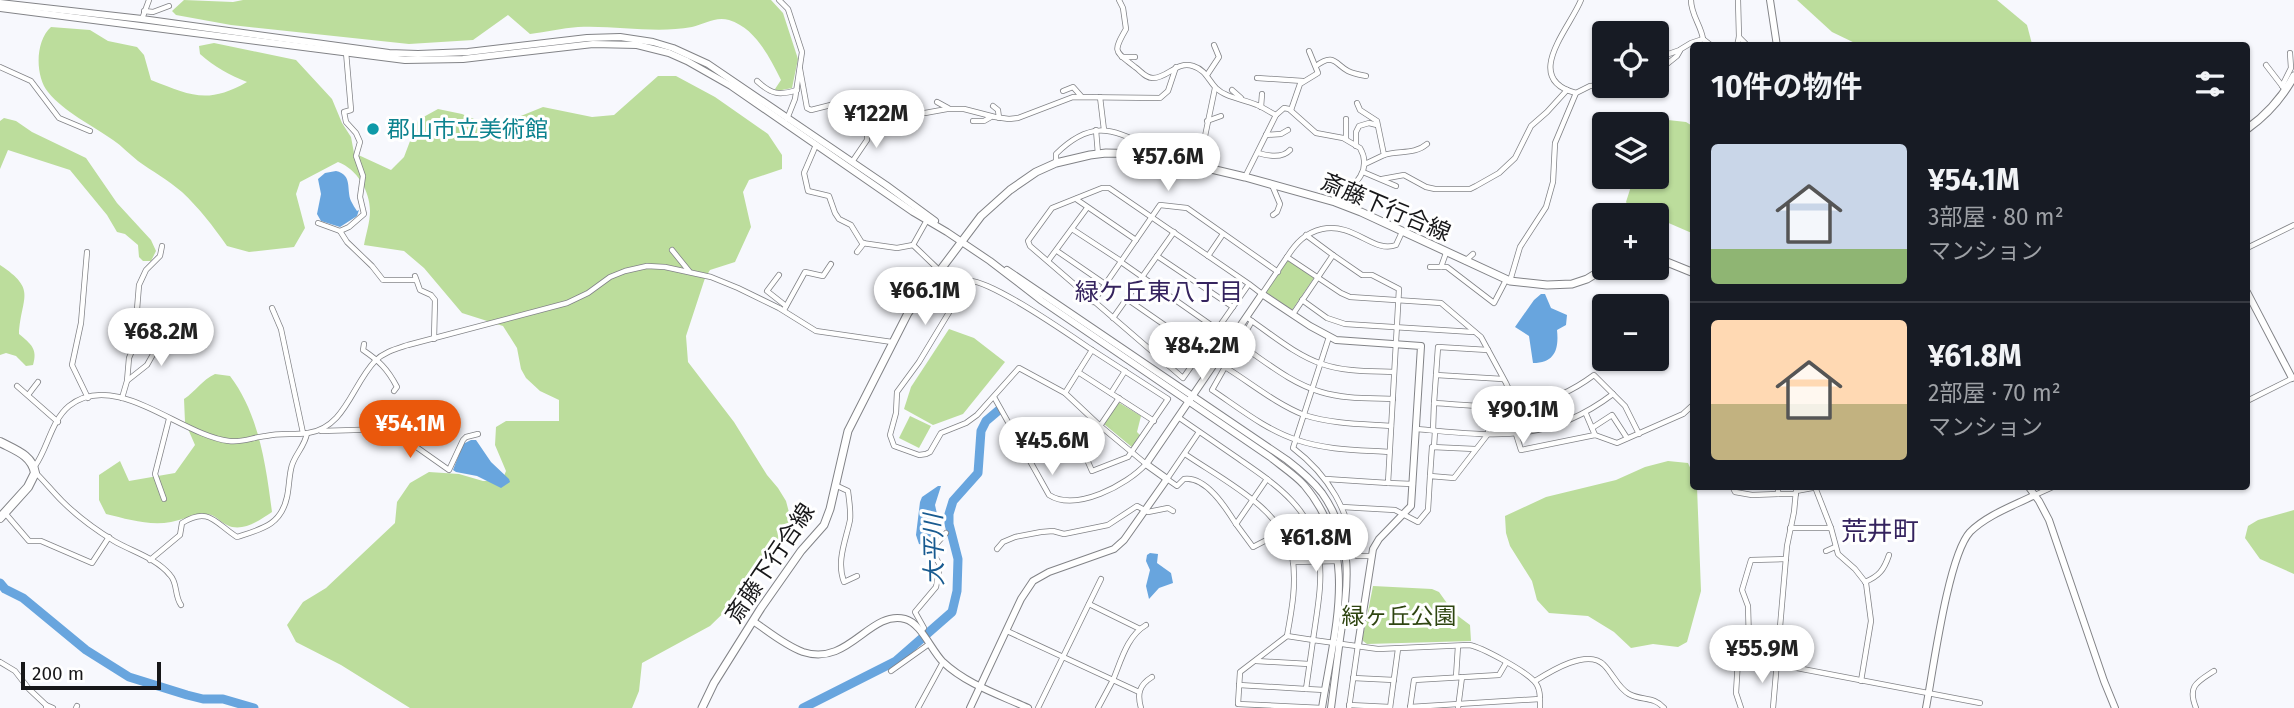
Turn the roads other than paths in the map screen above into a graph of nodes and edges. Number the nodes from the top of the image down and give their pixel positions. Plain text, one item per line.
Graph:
1 (149, 0) edge
2 (779, 0) edge
3 (1119, 0) edge
4 (1581, 0) edge
5 (1691, 0) edge
6 (1738, 0) edge
7 (1770, 0) edge
8 (787, 3) edge
9 (0, 6) edge
10 (169, 6) dead end
11 (142, 19) junction
12 (1739, 37) junction
13 (1703, 39) junction
14 (1694, 42) edge
15 (1707, 42) edge
16 (1738, 42) edge
17 (1744, 42) edge
18 (1776, 42) edge
19 (1690, 44) edge
20 (1214, 45) dead end
21 (1681, 49) junction
22 (346, 51) junction
23 (1309, 51) dead end
24 (2290, 53) dead end
25 (1669, 54) edge
26 (1120, 57) junction
27 (1135, 57) dead end
28 (1669, 62) edge
29 (2266, 65) dead end
30 (1316, 66) junction
31 (0, 67) edge
32 (1176, 67) junction
33 (800, 69) junction
34 (1208, 75) junction
35 (1366, 76) dead end
36 (2294, 76) edge
37 (1257, 78) dead end
38 (757, 81) dead end
39 (1304, 81) junction
40 (1592, 86) edge
41 (1215, 88) junction
42 (2284, 88) junction
43 (797, 90) junction
44 (1232, 90) dead end
45 (1567, 90) junction
46 (1063, 92) dead end
47 (1576, 93) junction
48 (1262, 94) dead end
49 (1082, 97) junction
50 (1100, 97) junction
51 (1245, 101) junction
52 (937, 102) dead end
53 (1357, 103) dead end
54 (993, 106) dead end
55 (1261, 107) junction
56 (949, 109) junction
57 (1291, 110) junction
58 (913, 112) junction
59 (1276, 115) junction
60 (1221, 116) dead end
61 (992, 117) junction
62 (999, 118) junction
63 (1346, 119) dead end
64 (786, 120) junction
65 (973, 121) dead end
66 (1207, 121) junction
67 (1377, 125) junction
68 (867, 127) dead end
69 (2250, 127) edge
70 (911, 129) dead end
71 (1096, 130) junction
72 (1104, 130) junction
73 (1288, 130) dead end
74 (90, 131) dead end
75 (1266, 135) junction
76 (1346, 139) junction
77 (1427, 144) dead end
78 (816, 145) junction
79 (1356, 146) junction
80 (1290, 150) dead end
81 (1098, 153) junction
82 (1258, 153) junction
83 (1149, 154) junction
84 (1384, 155) junction
85 (852, 162) junction
86 (1056, 163) junction
87 (1364, 164) junction
88 (1199, 165) junction
89 (1363, 172) junction
90 (1245, 177) junction
91 (1382, 179) junction
92 (1272, 185) junction
93 (1396, 186) dead end
94 (1076, 199) junction
95 (1335, 202) junction
96 (1087, 208) junction
97 (1273, 215) dead end
98 (1152, 217) junction
99 (927, 220) junction
100 (318, 223) dead end
101 (2294, 225) edge
102 (1072, 229) junction
103 (340, 231) junction
104 (947, 232) junction
105 (1402, 232) junction
106 (1174, 233) junction
107 (1223, 234) junction
108 (1306, 235) junction
109 (1136, 240) junction
110 (962, 242) junction
111 (864, 243) junction
112 (913, 245) junction
113 (162, 246) dead end
114 (2250, 247) edge
115 (672, 250) dead end
116 (1057, 250) junction
117 (86, 252) dead end
118 (856, 252) dead end
119 (1446, 253) junction
120 (1473, 254) dead end
121 (1333, 255) junction
122 (1157, 256) junction
123 (1208, 256) junction
124 (1287, 257) junction
125 (1048, 261) junction
126 (1464, 261) junction
127 (1121, 262) junction
128 (1669, 263) edge
129 (831, 264) dead end
130 (1430, 267) dead end
131 (1441, 267) junction
132 (939, 270) junction
133 (690, 271) junction
134 (1690, 271) edge
135 (1278, 272) junction
136 (779, 275) dead end
137 (1592, 276) edge
138 (1142, 277) junction
139 (1317, 278) junction
140 (1508, 281) junction
141 (1105, 284) junction
142 (1249, 284) junction
143 (1262, 294) junction
144 (2250, 298) edge
145 (1127, 299) junction
146 (1302, 300) junction
147 (1398, 300) junction
148 (1093, 302) junction
149 (1233, 307) junction
150 (272, 308) dead end
151 (785, 308) junction
152 (1293, 314) junction
153 (1113, 318) junction
154 (1249, 319) junction
155 (1397, 327) junction
156 (1218, 330) junction
157 (1474, 332) junction
158 (179, 334) dead end
159 (1329, 337) junction
160 (434, 339) junction
161 (1231, 339) junction
162 (892, 342) junction
163 (364, 344) dead end
164 (1239, 344) junction
165 (1395, 345) junction
166 (1092, 350) junction
167 (1488, 350) junction
168 (1202, 351) junction
169 (377, 359) junction
170 (1320, 364) junction
171 (1225, 367) junction
172 (1125, 371) junction
173 (1078, 372) junction
174 (1394, 372) junction
175 (1436, 375) junction
176 (2293, 378) edge
177 (1503, 379) junction
178 (127, 381) junction
179 (38, 382) dead end
180 (18, 386) dead end
181 (1312, 388) junction
182 (394, 391) dead end
183 (1065, 393) junction
184 (1111, 393) junction
185 (1614, 394) junction
186 (28, 396) junction
187 (994, 397) junction
188 (88, 398) junction
189 (122, 398) junction
190 (1119, 398) junction
191 (1190, 399) junction
192 (1392, 399) junction
193 (2250, 400) edge
194 (1434, 404) junction
195 (1490, 407) junction
196 (1510, 407) junction
197 (1690, 408) edge
198 (1303, 414) junction
199 (1586, 414) junction
200 (1178, 417) junction
201 (169, 419) junction
202 (1154, 421) junction
203 (58, 422) junction
204 (1100, 426) junction
205 (1391, 426) junction
206 (1592, 428) junction
207 (1417, 429) junction
208 (1434, 430) junction
209 (317, 431) junction
210 (1199, 432) junction
211 (305, 433) junction
212 (1639, 433) junction
213 (478, 434) dead end
214 (1488, 434) junction
215 (1516, 434) junction
216 (1595, 435) junction
217 (1627, 438) junction
218 (1295, 440) junction
219 (0, 442) edge
220 (1434, 447) junction
221 (1476, 449) junction
222 (1132, 452) junction
223 (1389, 452) junction
224 (1185, 454) junction
225 (1146, 464) junction
226 (35, 470) junction
227 (1430, 476) junction
228 (1267, 478) junction
229 (1167, 479) junction
230 (1326, 479) junction
231 (1388, 483) junction
232 (1413, 484) junction
233 (835, 485) junction
234 (1734, 490) edge
235 (1778, 490) edge
236 (1816, 490) edge
237 (2031, 490) edge
238 (2046, 490) edge
239 (1796, 491) edge
240 (1778, 494) junction
241 (2035, 495) junction
242 (164, 499) dead end
243 (1252, 500) junction
244 (1342, 507) junction
245 (1146, 510) junction
246 (1172, 511) dead end
247 (2, 515) edge
248 (1405, 515) junction
249 (1236, 523) junction
250 (1790, 528) junction
251 (1831, 528) junction
252 (946, 533) dead end
253 (1282, 533) junction
254 (1314, 536) junction
255 (109, 537) junction
256 (1289, 546) junction
257 (1835, 547) junction
258 (997, 549) dead end
259 (1826, 551) dead end
260 (1889, 555) dead end
261 (1371, 556) junction
262 (1786, 559) junction
263 (150, 560) junction
264 (1339, 561) junction
265 (1293, 562) junction
266 (1320, 562) junction
267 (857, 576) dead end
268 (1101, 579) dead end
269 (1865, 582) junction
270 (1089, 604) junction
271 (181, 605) dead end
272 (752, 621) junction
273 (1146, 625) dead end
274 (1140, 629) junction
275 (1007, 631) junction
276 (1287, 636) junction
277 (925, 638) junction
278 (1313, 640) junction
279 (1336, 643) junction
280 (1358, 645) junction
281 (1458, 646) junction
282 (1398, 649) junction
283 (1063, 657) junction
284 (1256, 660) junction
285 (0, 662) edge
286 (943, 662) junction
287 (1506, 663) junction
288 (1310, 664) junction
289 (1776, 664) junction
290 (891, 671) dead end
291 (2214, 671) dead end
292 (1152, 677) dead end
293 (1459, 677) junction
294 (1353, 678) junction
295 (1113, 680) junction
296 (1394, 680) junction
297 (1535, 681) junction
298 (1861, 681) junction
299 (1239, 685) junction
300 (981, 687) junction
301 (1306, 689) junction
302 (1325, 690) junction
303 (1139, 692) junction
304 (1929, 694) junction
305 (1540, 699) junction
306 (1980, 703) dead end
307 (1349, 706) edge
308 (1459, 706) edge
309 (46, 707) edge
310 (1410, 707) edge
311 (53, 708) edge
312 (702, 708) edge
313 (918, 708) edge
314 (970, 708) edge
315 (1028, 708) edge
316 (1038, 708) edge
317 (1098, 708) edge
318 (1141, 708) edge
319 (1322, 708) edge
320 (1331, 708) edge
321 (1390, 708) edge
322 (1540, 708) edge
323 (1664, 708) edge
324 (1741, 708) edge
325 (1773, 708) edge
326 (1926, 708) edge
327 (2115, 708) edge
328 (2196, 708) edge

1 - 11 street
2 - 8 street
3 - 26 street
4 - 45 street
5 - 13 street
6 - 12 street
7 - 18 street
8 - 33 street
9 - 11 street
10 - 11 street
11 - 22 street
12 - 16 street
12 - 17 street
13 - 14 street
13 - 15 street
19 - 21 street
20 - 34 street
21 - 25 street
21 - 28 street
22 - 64 street
22 - 103 street
23 - 30 street
24 - 42 street
26 - 27 street
26 - 32 street
29 - 42 street
30 - 35 street
30 - 39 street
31 - 74 street
32 - 34 street
32 - 50 street
33 - 43 street
33 - 58 street
34 - 41 street
36 - 42 main road
37 - 39 street
38 - 43 street
39 - 57 street
40 - 47 street
41 - 51 street
41 - 66 street
42 - 69 main road
43 - 64 street
44 - 51 street
45 - 47 street
45 - 91 street
46 - 49 street
47 - 140 street
48 - 55 street
49 - 50 street
49 - 62 street
50 - 72 street
51 - 55 street
52 - 56 street
53 - 67 street
54 - 62 street
55 - 59 street
56 - 58 street
56 - 61 street
57 - 59 street
57 - 76 street
58 - 70 street
59 - 75 street
60 - 66 street
61 - 62 street
61 - 65 street
63 - 76 street
64 - 78 street
64 - 85 street
66 - 88 street
67 - 79 street
67 - 84 street
68 - 85 street
71 - 72 street
71 - 81 street
71 - 86 street
72 - 83 street
73 - 75 street
75 - 82 street
76 - 79 street
77 - 84 street
78 - 99 street
78 - 111 street
79 - 87 street
80 - 82 street
81 - 83 main road, 斎藤下行合線
81 - 86 main road, 斎藤下行合線
82 - 90 street
83 - 88 main road, 斎藤下行合線
84 - 87 street
85 - 104 street
86 - 110 main road, 斎藤下行合線
87 - 89 street
88 - 90 main road, 斎藤下行合線
89 - 91 street
89 - 95 street
90 - 92 main road, 斎藤下行合線
91 - 93 street
92 - 95 main road, 斎藤下行合線
92 - 97 street
94 - 96 street
94 - 98 street
94 - 125 street
95 - 105 main road, 斎藤下行合線
96 - 102 street
96 - 109 street
98 - 106 street
98 - 107 street
98 - 109 street
99 - 104 street
99 - 112 street
100 - 103 street
101 - 114 street
102 - 116 street
102 - 127 street
103 - 160 street
104 - 110 street
105 - 108 street
105 - 119 main road, 斎藤下行合線
106 - 122 street
106 - 123 street
107 - 123 street
107 - 135 street
108 - 121 street
108 - 124 street
109 - 127 street
110 - 132 main road, 斎藤下行合線
110 - 191 street
111 - 112 street
111 - 118 street
112 - 132 street
113 - 178 street
115 - 133 street
116 - 125 street
116 - 141 street
117 - 188 street
119 - 126 main road, 斎藤下行合線
119 - 131 street
120 - 126 street
121 - 139 street
121 - 147 street
122 - 138 street
122 - 149 street
123 - 142 street
124 - 135 street
124 - 139 street
125 - 148 street
126 - 140 main road, 斎藤下行合線
127 - 138 street
127 - 141 street
128 - 134 main road
129 - 151 street
130 - 131 street
131 - 140 street
132 - 162 main road, 斎藤下行合線
133 - 151 street
133 - 160 street
135 - 143 street
136 - 151 street
137 - 140 main road, 斎藤下行合線
138 - 145 street
138 - 156 street
139 - 146 street
139 - 147 street
141 - 148 street
142 - 143 street
142 - 149 street
143 - 152 street
143 - 154 street
144 - 176 street
145 - 153 street
145 - 168 street
146 - 152 street
146 - 155 street
147 - 155 street
147 - 157 street
148 - 153 street
149 - 156 street
150 - 211 street
151 - 162 street
152 - 159 street
153 - 168 street
154 - 161 street
154 - 164 street
154 - 170 street
155 - 157 street
155 - 165 street
156 - 161 street
156 - 168 street
157 - 167 street
158 - 178 street
159 - 165 street
159 - 170 street
160 - 169 street
161 - 191 street
162 - 233 main road, 斎藤下行合線
163 - 169 street
164 - 171 street
164 - 181 street
165 - 174 street
165 - 207 street
166 - 172 street
166 - 173 street
166 - 187 street
167 - 175 street
167 - 177 street
169 - 182 street
169 - 209 street
170 - 174 street
170 - 181 street
171 - 198 street
171 - 218 street
172 - 184 street
172 - 202 street
173 - 183 street
173 - 184 street
174 - 192 street
175 - 177 street
175 - 194 street
176 - 193 street
177 - 196 street
178 - 189 street
179 - 186 street
180 - 186 street
181 - 192 street
181 - 198 street
183 - 187 street
183 - 204 street
184 - 190 street
185 - 196 street
185 - 199 street
185 - 212 street
186 - 203 street
187 - 225 street
188 - 189 street
188 - 203 street
189 - 201 street
190 - 202 street
190 - 204 street
191 - 200 street
191 - 264 street
191 - 279 street
192 - 205 street
194 - 195 street
194 - 208 street
195 - 196 street
195 - 214 street
197 - 212 street
198 - 205 street
198 - 218 street
199 - 206 street
199 - 215 street
200 - 210 street
200 - 225 street
201 - 211 street
201 - 242 street
202 - 222 street
203 - 226 street
204 - 222 street
204 - 222 street
205 - 223 street
206 - 216 street
206 - 217 street
207 - 208 street
207 - 232 street
208 - 214 street
208 - 220 street
209 - 211 street
209 - 213 street
210 - 224 street
210 - 228 street
211 - 263 street
212 - 217 street
214 - 215 street
214 - 221 street
215 - 216 street
216 - 217 street
218 - 223 street
218 - 230 street
219 - 226 main road
220 - 221 street
220 - 227 street
221 - 227 street
222 - 225 street
223 - 231 street
224 - 229 street
224 - 243 street
225 - 229 street
226 - 247 main road
226 - 255 street
227 - 248 street
228 - 243 street
228 - 254 street
229 - 245 street
229 - 249 street
230 - 231 street
230 - 244 street
231 - 232 street
232 - 248 street
233 - 267 street
233 - 272 main road, 斎藤下行合線
234 - 240 street
235 - 240 street
236 - 251 street
237 - 241 street
238 - 241 street
239 - 240 street
239 - 250 street
241 - 304 street
241 - 327 street
243 - 249 street
243 - 253 street
244 - 248 street
244 - 261 street
245 - 246 street
245 - 258 street
245 - 275 street
247 - 255 street
248 - 261 street
249 - 253 street
250 - 251 street
250 - 262 street
251 - 257 street
252 - 277 street
253 - 256 street
254 - 256 street
254 - 266 street
255 - 263 street
256 - 265 street
257 - 259 street
257 - 269 street
260 - 269 street
261 - 280 street
262 - 289 street
262 - 324 street
263 - 271 street
264 - 266 street
264 - 279 street
265 - 266 street
265 - 276 street
266 - 278 street
268 - 270 street
269 - 298 street
270 - 274 street
270 - 283 street
272 - 277 street
272 - 312 main road, 斎藤下行合線
273 - 274 street
274 - 295 street
275 - 283 street
275 - 300 street
276 - 278 street
276 - 284 street
277 - 286 street
277 - 290 street
278 - 279 street
278 - 288 street
279 - 280 street
279 - 302 street
279 - 320 street
280 - 282 street
280 - 294 street
281 - 282 street
281 - 287 street
281 - 293 street
282 - 296 street
283 - 295 street
283 - 316 street
284 - 288 street
284 - 299 street
285 - 309 street
286 - 300 street
286 - 313 street
287 - 293 street
287 - 297 street
288 - 301 street
289 - 298 street
289 - 325 street
291 - 328 street
292 - 303 street
293 - 308 street
293 - 310 street
294 - 296 street
294 - 307 street
295 - 303 street
295 - 317 street
296 - 321 street
297 - 305 street
297 - 323 street
298 - 304 street
299 - 301 street
299 - 319 street
300 - 314 street
300 - 315 street
301 - 302 street
302 - 319 street
303 - 318 street
304 - 306 street
304 - 326 street
305 - 308 street
305 - 322 street
307 - 321 street
308 - 310 street
309 - 311 street

